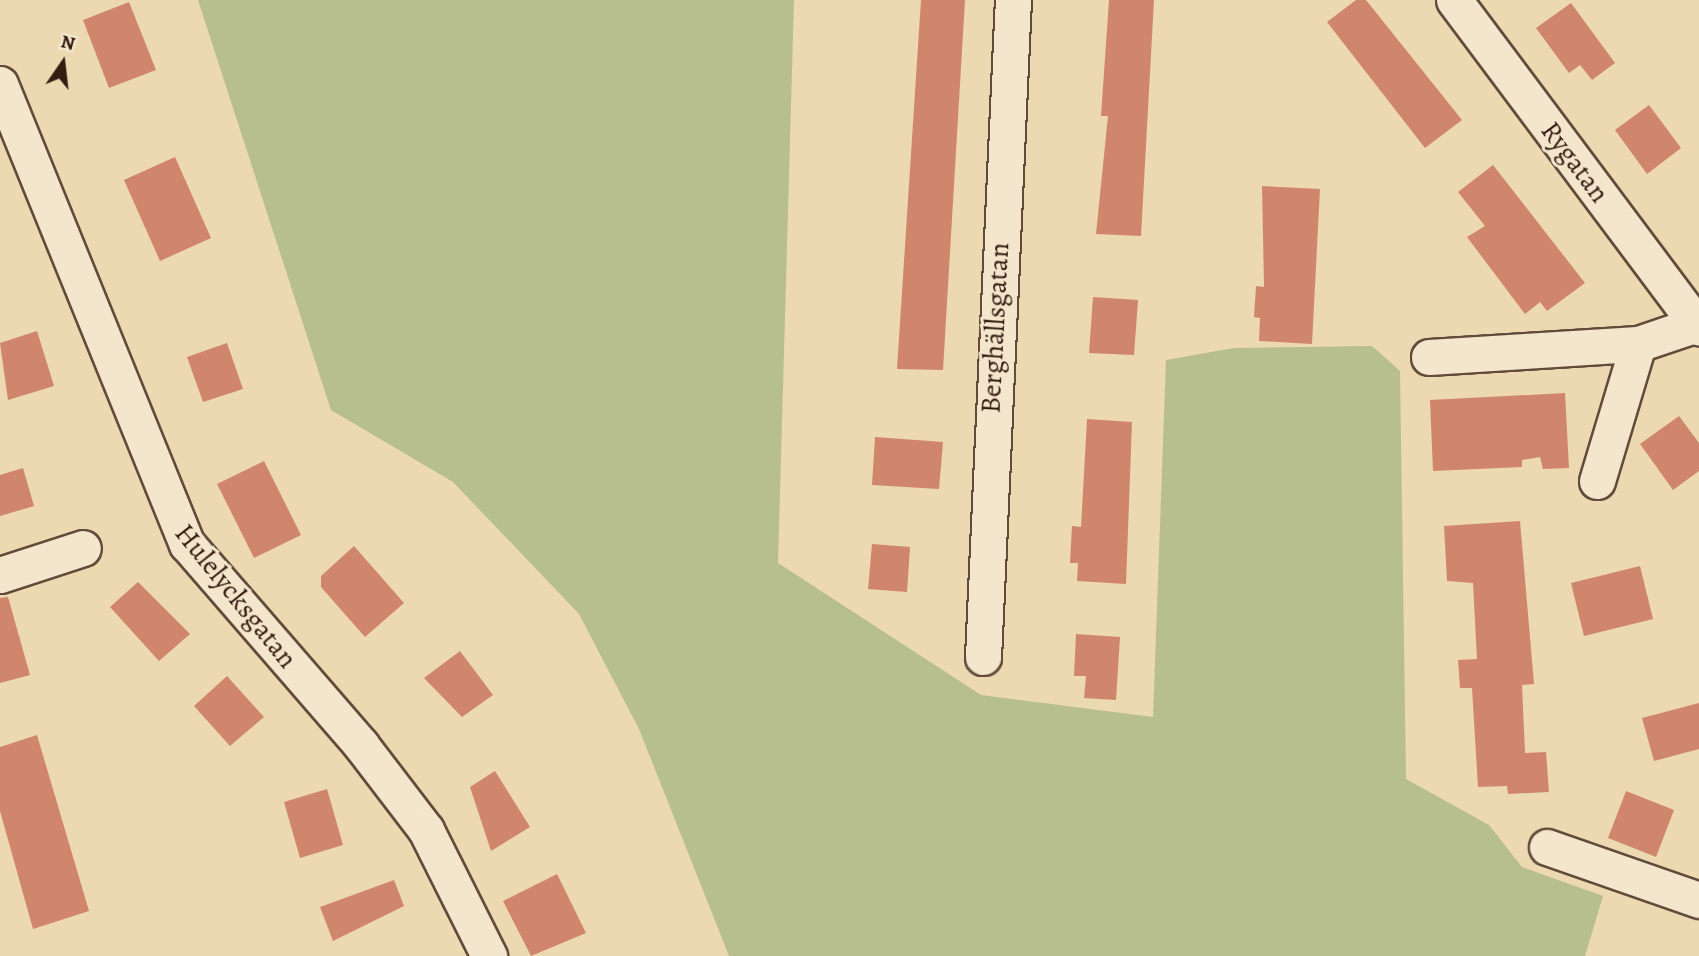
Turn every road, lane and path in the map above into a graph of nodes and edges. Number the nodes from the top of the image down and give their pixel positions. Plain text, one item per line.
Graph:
1 (1013, 0) edge
2 (1454, 0) edge
3 (0, 84) edge
4 (1698, 326) edge
5 (1638, 344) junction
6 (1429, 357) dead end
7 (1597, 481) dead end
8 (83, 548) dead end
9 (0, 575) edge
10 (983, 657) dead end
11 (1547, 847) dead end
12 (1699, 900) edge
13 (489, 956) edge

1 - 10 street, Berghällsgatan
2 - 4 street, Rygatan
3 - 13 street, Hulelycksgatan
4 - 5 street, Rygatan
5 - 6 street, Rygatan
5 - 7 street
8 - 9 street
11 - 12 street

